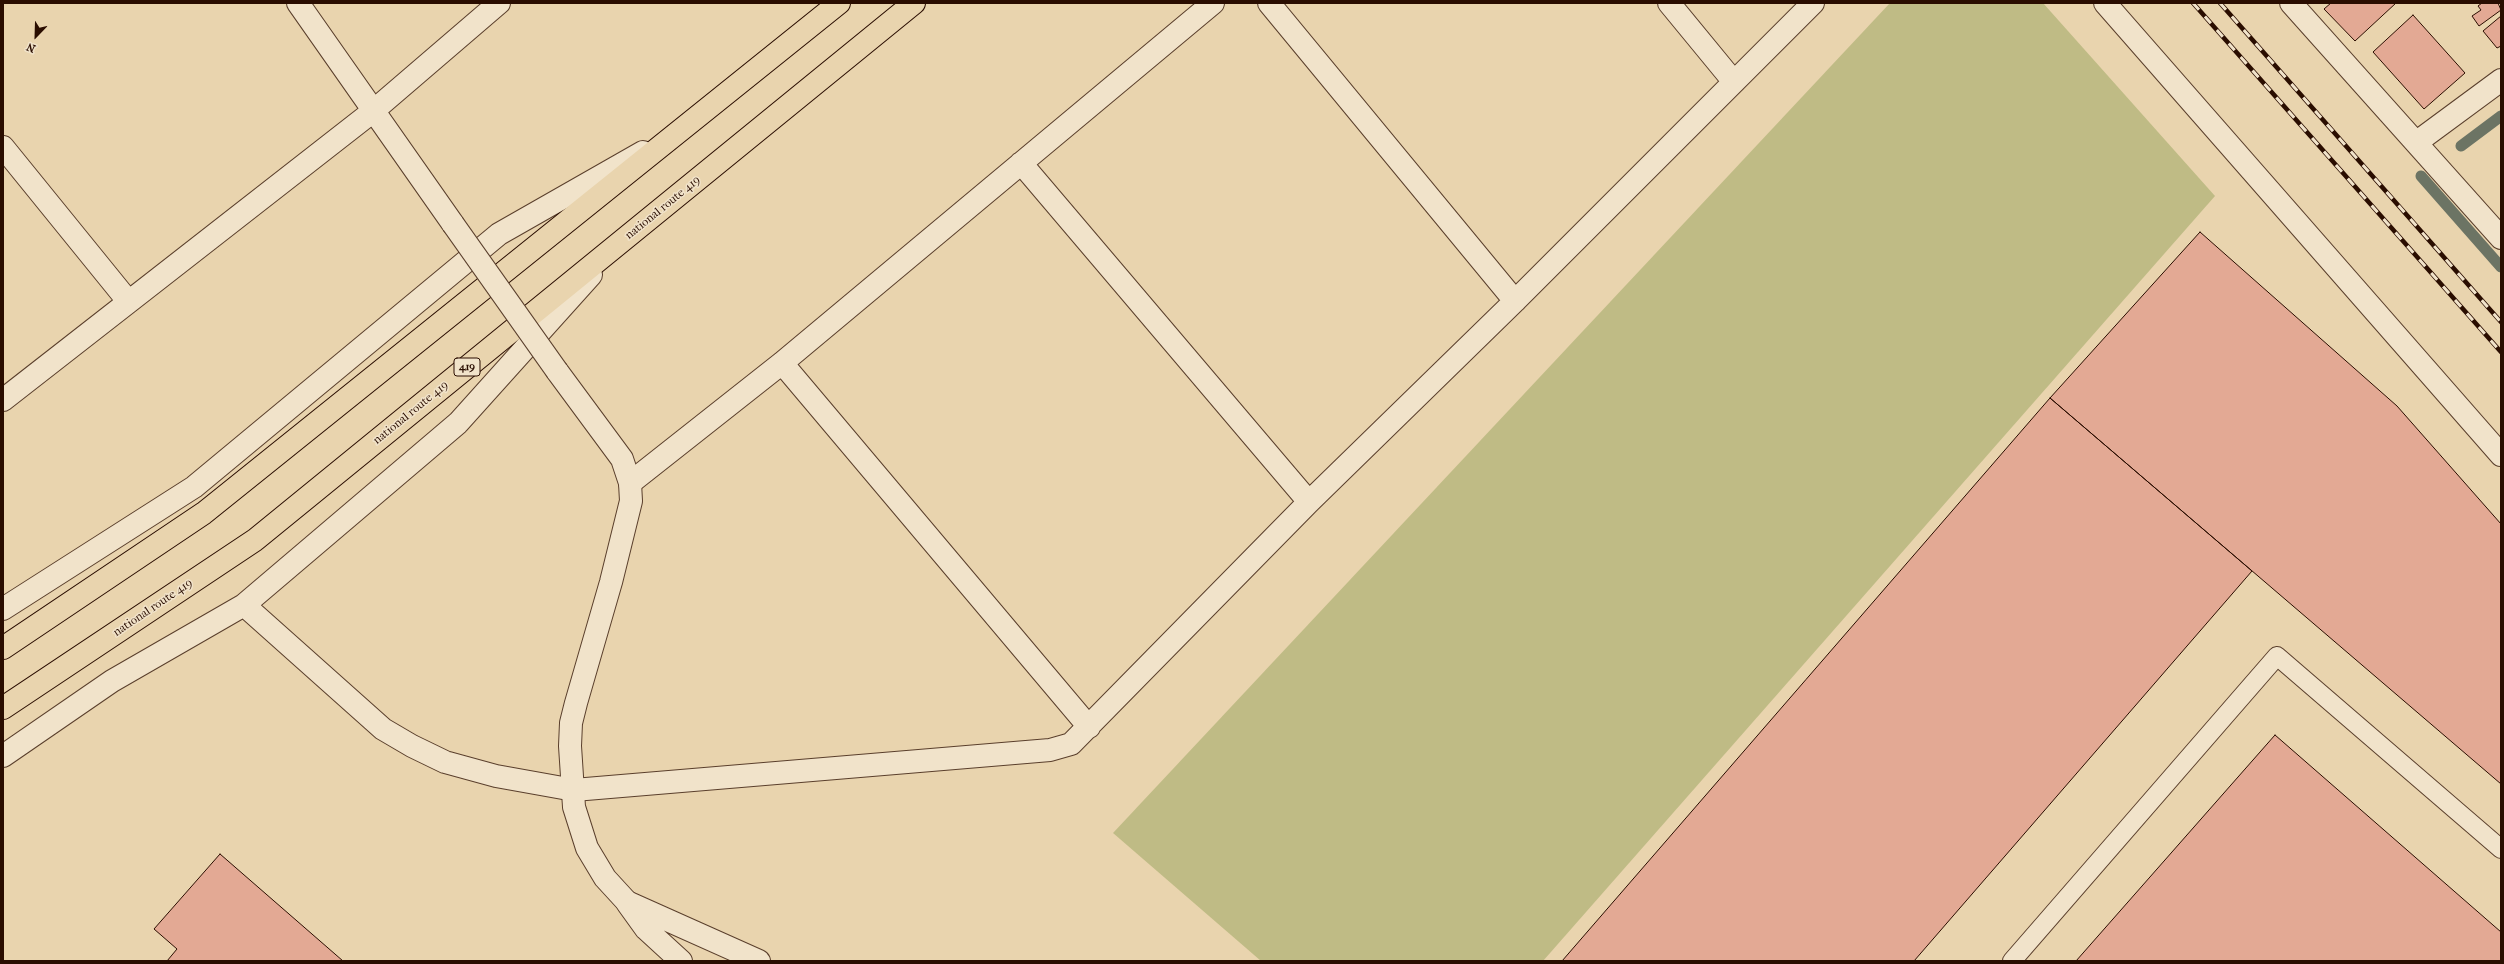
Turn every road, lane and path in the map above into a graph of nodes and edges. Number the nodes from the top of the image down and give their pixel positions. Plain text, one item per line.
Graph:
1 (298, 3) edge
2 (499, 3) edge
3 (840, 3) edge
4 (914, 3) edge
5 (1213, 3) edge
6 (1269, 3) edge
7 (1669, 3) edge
8 (1813, 3) edge
9 (2105, 3) edge
10 (2291, 3) edge
11 (2501, 80) edge
12 (1734, 82) junction
13 (372, 112) junction
14 (690, 125) junction
15 (2417, 142) junction
16 (3, 147) edge
17 (1021, 163) junction
18 (2501, 238) edge
19 (625, 239) junction
20 (128, 301) junction
21 (1515, 301) junction
22 (782, 363) junction
23 (3, 400) edge
24 (2501, 455) edge
25 (630, 483) junction
26 (1309, 502) junction
27 (244, 605) junction
28 (3, 609) edge
29 (3, 648) edge
30 (3, 708) edge
31 (1088, 728) junction
32 (3, 756) edge
33 (574, 790) junction
34 (2501, 849) edge
35 (626, 902) junction
36 (681, 961) edge
37 (759, 961) edge
38 (2012, 961) edge

1 - 13 street
2 - 13 street
3 - 14 highway
4 - 19 highway, national route 419 / 419
5 - 17 street
6 - 21 street
7 - 12 street
8 - 12 street
9 - 24 street
10 - 15 street
11 - 15 street
12 - 21 street
13 - 20 street
13 - 25 street, bridge
14 - 28 street
14 - 29 highway
15 - 18 street
16 - 20 street
17 - 22 street
17 - 26 street
19 - 27 street
19 - 30 highway, national route 419 / 419
20 - 23 street
21 - 26 street
22 - 25 street
22 - 31 street
25 - 33 street
26 - 31 street
27 - 32 street
27 - 33 street
31 - 33 street
33 - 35 street
34 - 38 lane
35 - 36 street
35 - 37 street

